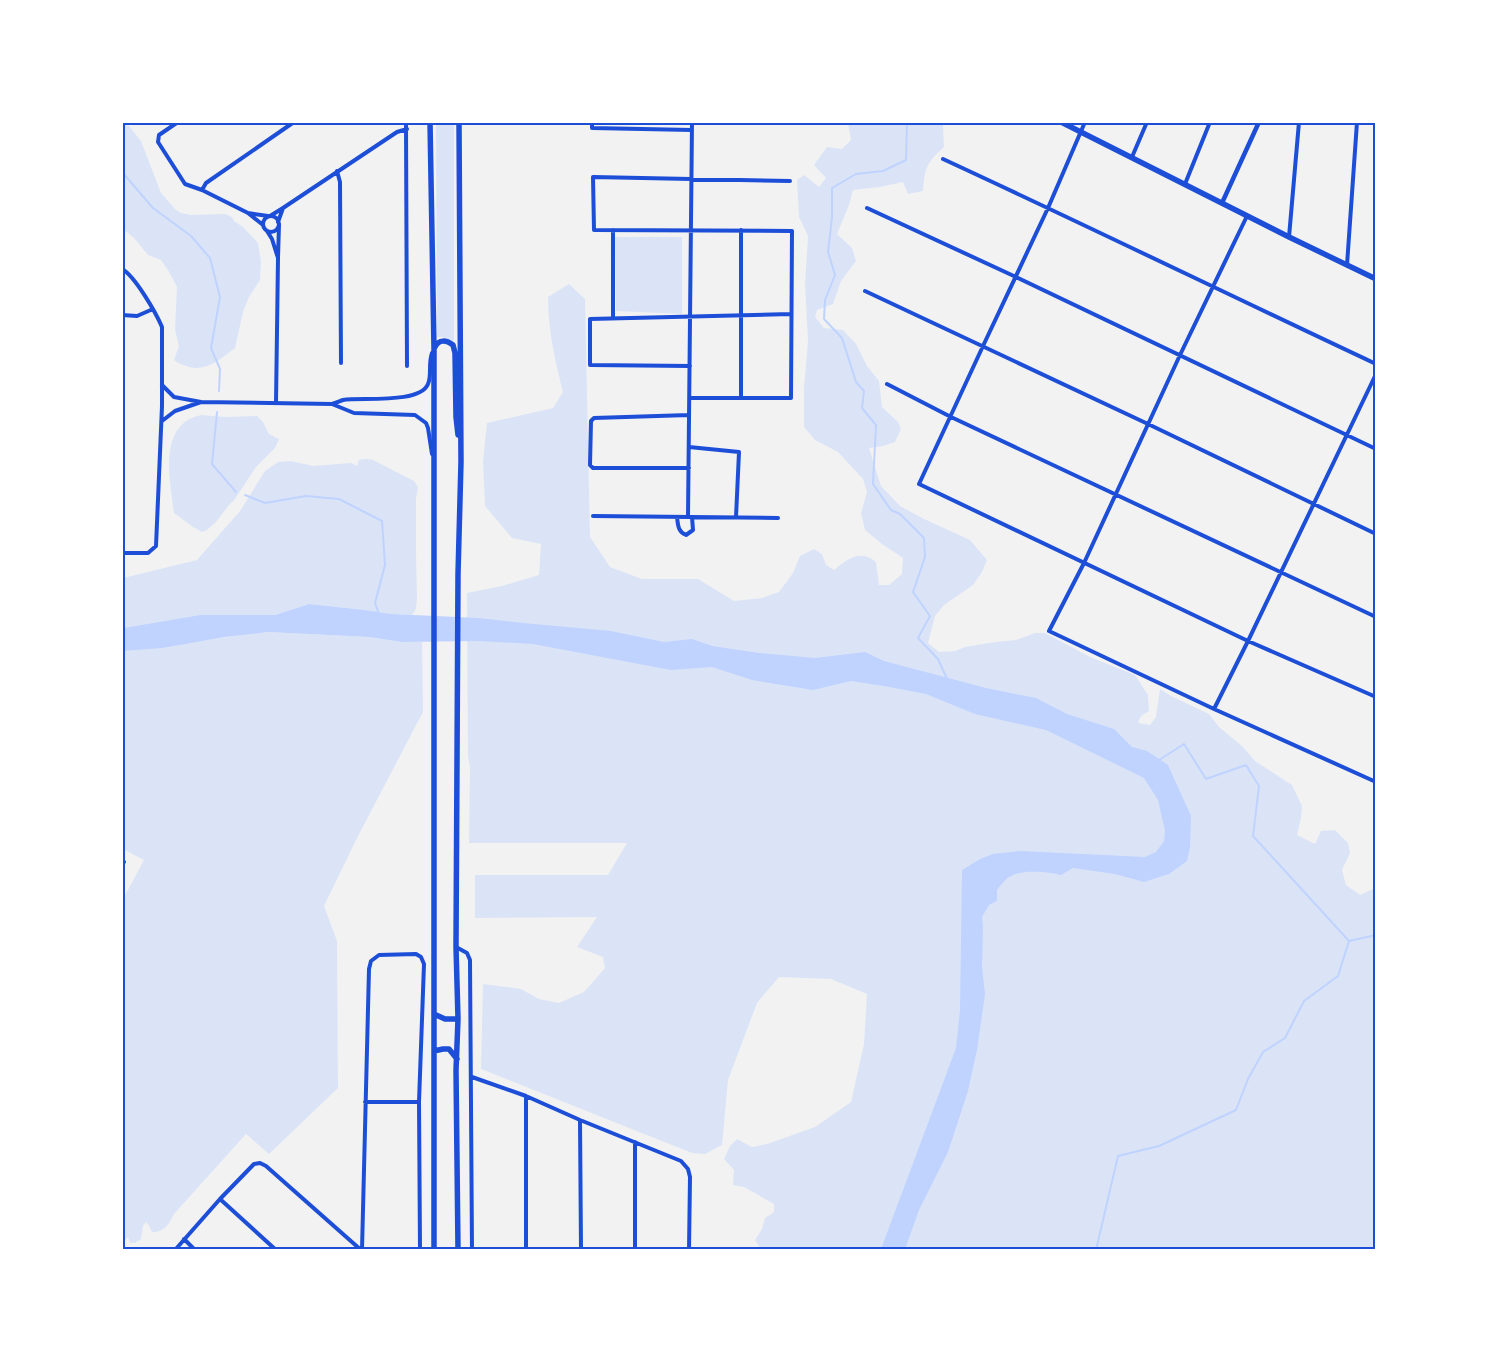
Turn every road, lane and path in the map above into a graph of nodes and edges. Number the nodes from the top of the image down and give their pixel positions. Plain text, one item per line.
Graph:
1 (178, 122) edge
2 (294, 122) edge
3 (406, 122) edge
4 (430, 122) edge
5 (459, 122) edge
6 (592, 122) edge
7 (692, 122) edge
8 (1061, 122) edge
9 (1085, 122) edge
10 (1147, 122) edge
11 (1210, 122) edge
12 (1260, 122) edge
13 (1299, 122) edge
14 (1356, 122) edge
15 (407, 129) junction
16 (692, 130) junction
17 (1080, 131) junction
18 (1132, 157) junction
19 (943, 159) dead end
20 (337, 171) junction
21 (692, 179) junction
22 (790, 181) dead end
23 (1185, 184) junction
24 (202, 190) junction
25 (1222, 203) junction
26 (283, 208) junction
27 (867, 208) dead end
28 (1048, 208) junction
29 (248, 213) junction
30 (269, 216) junction
31 (1247, 216) junction
32 (278, 223) junction
33 (263, 225) junction
34 (614, 230) junction
35 (691, 230) junction
36 (741, 230) junction
37 (267, 231) junction
38 (1289, 237) junction
39 (278, 258) junction
40 (1347, 265) junction
41 (122, 269) edge
42 (1016, 277) junction
43 (1376, 279) edge
44 (1213, 288) junction
45 (866, 291) dead end
46 (153, 309) junction
47 (791, 314) junction
48 (122, 315) edge
49 (741, 315) junction
50 (690, 316) junction
51 (613, 318) junction
52 (983, 346) junction
53 (434, 349) junction
54 (1180, 355) junction
55 (341, 363) dead end
56 (1376, 364) edge
57 (407, 366) dead end
58 (690, 366) junction
59 (1376, 374) edge
60 (887, 384) dead end
61 (162, 385) junction
62 (690, 398) junction
63 (741, 398) junction
64 (201, 402) junction
65 (276, 404) junction
66 (332, 404) junction
67 (689, 416) junction
68 (951, 416) junction
69 (162, 421) junction
70 (1148, 424) junction
71 (1347, 435) junction
72 (689, 447) junction
73 (1376, 449) edge
74 (461, 462) junction
75 (689, 468) junction
76 (434, 469) junction
77 (1115, 494) junction
78 (1312, 504) junction
79 (593, 516) dead end
80 (677, 516) junction
81 (690, 517) junction
82 (736, 517) junction
83 (778, 518) dead end
84 (1376, 534) edge
85 (122, 553) edge
86 (1084, 563) junction
87 (1280, 572) junction
88 (1376, 617) edge
89 (1248, 641) junction
90 (1376, 697) edge
91 (1214, 709) junction
92 (1376, 782) edge
93 (456, 947) junction
94 (434, 1014) junction
95 (458, 1019) junction
96 (434, 1051) junction
97 (457, 1059) junction
98 (472, 1077) junction
99 (526, 1096) junction
100 (364, 1102) junction
101 (419, 1102) junction
102 (580, 1120) junction
103 (635, 1142) junction
104 (220, 1199) junction
105 (184, 1239) junction
106 (175, 1250) edge
107 (195, 1250) edge
108 (276, 1250) edge
109 (361, 1250) edge
110 (420, 1250) edge
111 (434, 1250) edge
112 (458, 1250) edge
113 (472, 1250) edge
114 (526, 1250) edge
115 (581, 1250) edge
116 (635, 1250) edge
117 (689, 1250) edge

1 - 24 street
2 - 24 street
3 - 15 street
4 - 53 main road
5 - 74 main road
6 - 16 street
7 - 16 street
8 - 17 main road
9 - 17 street
10 - 18 street
11 - 23 street
12 - 25 street
13 - 38 street
14 - 40 street
15 - 20 street
15 - 57 street
16 - 21 street
17 - 18 main road
17 - 28 street
18 - 23 main road
19 - 28 street
20 - 26 street
20 - 55 street
21 - 22 street
21 - 34 street
21 - 35 street
23 - 25 main road
24 - 29 street
25 - 31 main road
26 - 30 street
26 - 32 street
27 - 42 street
28 - 42 street
28 - 44 street
29 - 30 street
29 - 33 street
30 - 32 street
30 - 33 street
31 - 38 main road
31 - 44 street
32 - 37 street
32 - 39 street
33 - 37 street
34 - 35 street
34 - 51 street
35 - 36 street
35 - 50 street
36 - 47 street
36 - 49 street
37 - 39 street
38 - 40 main road
39 - 65 street
40 - 43 main road
41 - 46 street
42 - 52 street
42 - 54 street
44 - 54 street
44 - 56 street
45 - 52 street
46 - 48 street
46 - 61 street
47 - 49 street
47 - 63 street
49 - 50 street
49 - 63 street
50 - 51 street
50 - 58 street
51 - 58 street
52 - 68 street
52 - 70 street
53 - 66 street
53 - 74 main road
53 - 76 main road
54 - 70 street
54 - 71 street
58 - 62 street
59 - 71 street
60 - 68 street
61 - 64 street
61 - 69 street
62 - 63 street
62 - 67 street
64 - 65 street
64 - 69 street
65 - 66 street
66 - 76 street
67 - 72 street
67 - 75 street
68 - 77 street
68 - 86 street
69 - 85 street
70 - 77 street
70 - 78 street
71 - 73 street
71 - 78 street
72 - 75 street
72 - 82 street
74 - 93 main road
75 - 81 street
76 - 94 main road
77 - 86 street
77 - 87 street
78 - 84 street
78 - 87 street
79 - 80 street
80 - 81 street
80 - 81 street
81 - 82 street
82 - 83 street
86 - 89 street
86 - 91 street
87 - 88 street
87 - 89 street
89 - 90 street
89 - 91 street
91 - 92 street
93 - 95 main road
93 - 98 street
94 - 95 main road
94 - 96 main road
95 - 97 main road
96 - 97 main road
96 - 111 main road
97 - 112 main road
98 - 99 street
98 - 113 street
99 - 102 street
99 - 114 street
100 - 101 street
100 - 101 street
100 - 109 street
101 - 110 street
102 - 103 street
102 - 115 street
103 - 116 street
103 - 117 street
104 - 105 street
104 - 108 street
104 - 109 street
105 - 106 street
105 - 107 street

